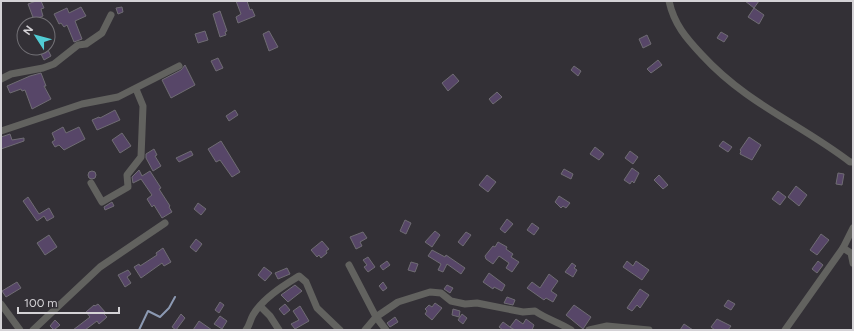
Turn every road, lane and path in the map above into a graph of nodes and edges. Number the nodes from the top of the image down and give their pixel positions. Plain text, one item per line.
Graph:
1 (669, 1) edge
2 (111, 15) dead end
3 (179, 66) dead end
4 (1, 80) edge
5 (136, 89) junction
6 (1, 131) edge
7 (853, 162) edge
8 (91, 183) dead end
9 (165, 223) dead end
10 (853, 228) edge
11 (843, 248) junction
12 (853, 263) edge
13 (349, 265) dead end
14 (1, 304) edge
15 (261, 307) junction
16 (376, 317) junction
17 (20, 330) edge
18 (33, 330) edge
19 (246, 330) edge
20 (278, 330) edge
21 (340, 330) edge
22 (365, 330) edge
23 (386, 330) edge
24 (570, 330) edge
25 (590, 330) edge
26 (649, 330) edge
27 (785, 330) edge

1 - 7 street
2 - 4 street
3 - 5 street
5 - 6 street
5 - 8 street
9 - 18 street
10 - 11 street
11 - 12 street
11 - 27 street
13 - 16 street
14 - 17 street
15 - 19 street
15 - 20 street
15 - 21 street
16 - 22 street
16 - 23 street
16 - 24 street
25 - 26 street

